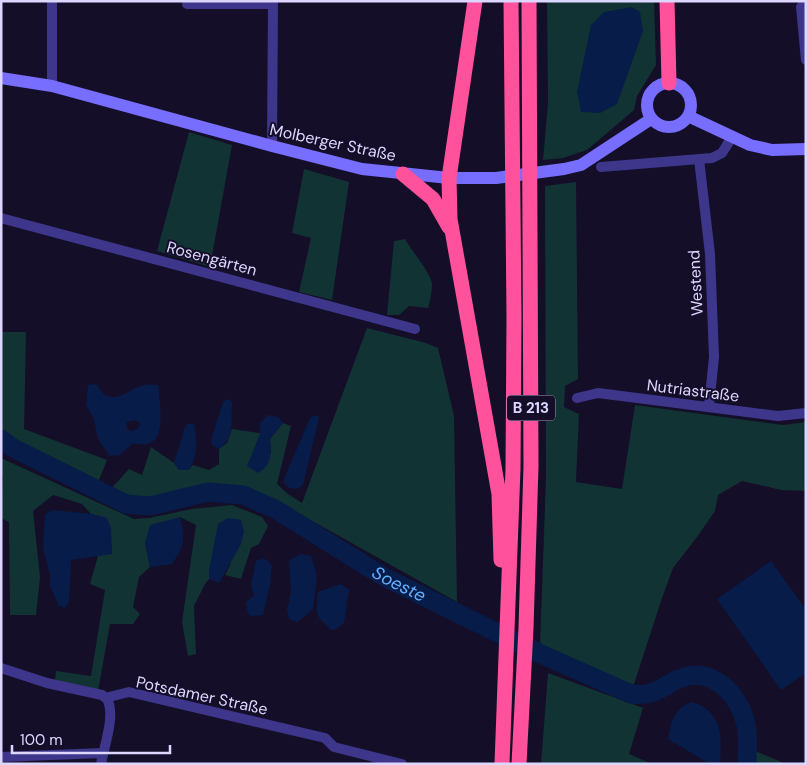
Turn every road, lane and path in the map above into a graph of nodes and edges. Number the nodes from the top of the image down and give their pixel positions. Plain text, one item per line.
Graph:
1 (52, 1) edge
2 (475, 1) edge
3 (511, 1) edge
4 (529, 1) edge
5 (533, 1) edge
6 (667, 1) edge
7 (806, 2) edge
8 (272, 3) edge
9 (187, 4) dead end
10 (529, 22) junction
11 (806, 60) edge
12 (1, 78) edge
13 (669, 83) junction
14 (52, 86) junction
15 (688, 116) junction
16 (651, 118) junction
17 (732, 137) junction
18 (272, 146) junction
19 (806, 149) edge
20 (699, 159) junction
21 (601, 168) dead end
22 (403, 174) junction
23 (449, 178) junction
24 (1, 218) edge
25 (452, 232) junction
26 (415, 329) dead end
27 (577, 398) dead end
28 (709, 406) junction
29 (806, 412) edge
30 (508, 626) junction
31 (1, 668) edge
32 (107, 699) junction
33 (1, 757) edge
34 (102, 758) edge
35 (398, 763) edge
36 (502, 764) edge
37 (518, 764) edge

1 - 14 street
2 - 23 highway, B 213
3 - 30 highway, B 213
4 - 10 highway, B 213
5 - 10 highway, B 213
6 - 13 highway
7 - 11 street
8 - 9 street
8 - 18 street
10 - 37 highway, B 213
12 - 14 main road, Molberger Straße
13 - 15 main road
13 - 16 main road
14 - 18 main road, Molberger Straße
15 - 16 main road
15 - 17 main road
16 - 23 main road, Molberger Straße
17 - 19 main road
17 - 20 street
18 - 22 main road, Molberger Straße
20 - 21 street
20 - 28 street, Westend
22 - 23 main road, Molberger Straße
22 - 25 highway, B 213
23 - 25 highway, B 213
24 - 26 street, Rosengärten
25 - 30 highway, B 213
27 - 28 street, Nutriastraße
28 - 29 street, Nutriastraße
30 - 36 highway, B 213
31 - 32 street
32 - 34 street
32 - 35 street, Potsdamer Straße
33 - 34 street

